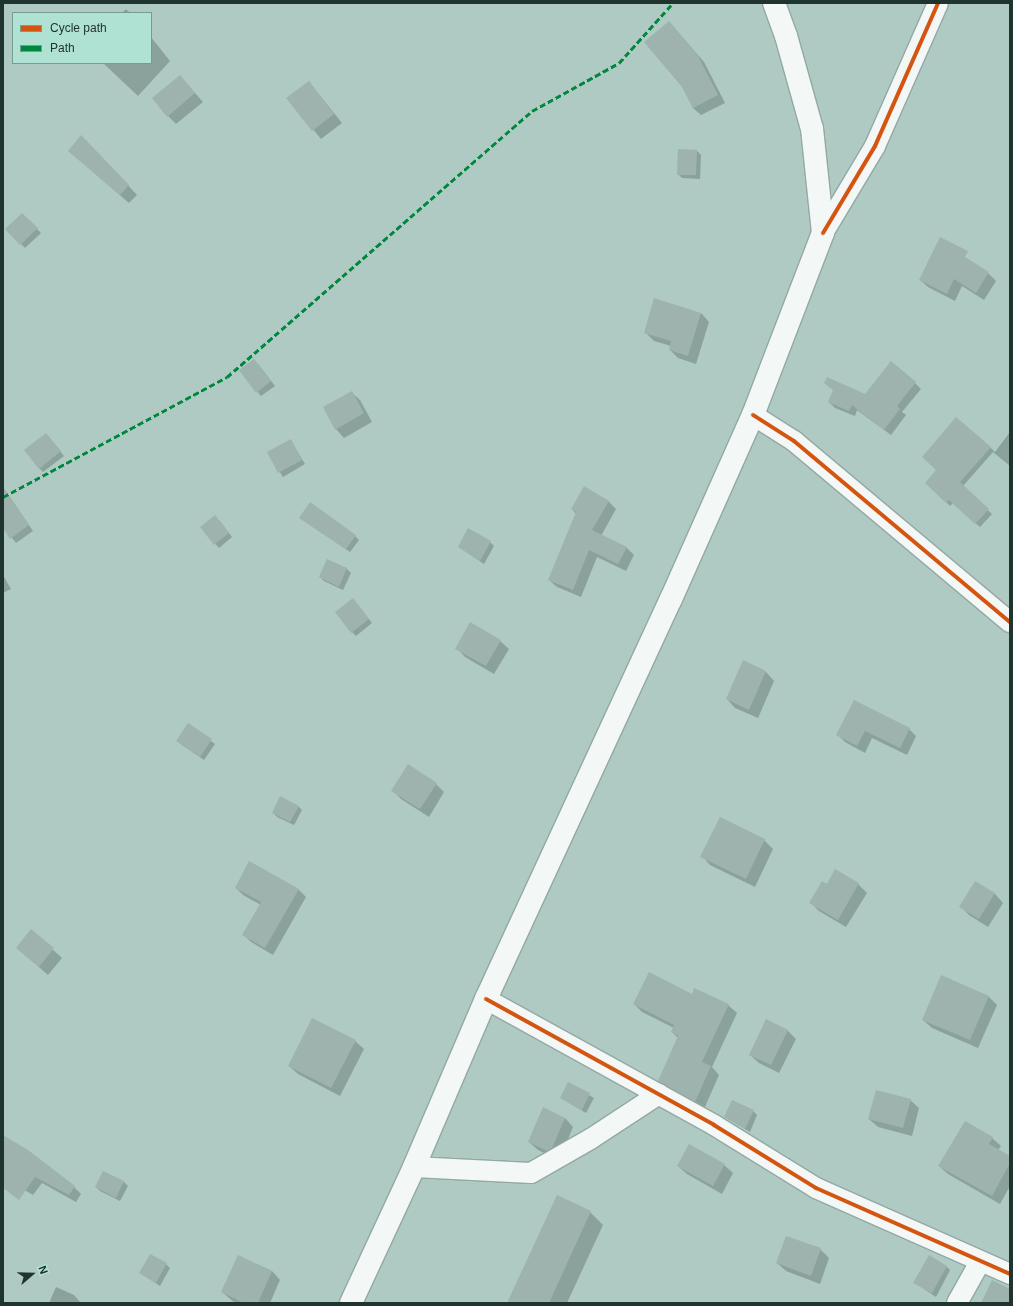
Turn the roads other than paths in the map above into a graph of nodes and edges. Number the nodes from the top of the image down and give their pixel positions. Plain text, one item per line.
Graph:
1 (774, 3) edge
2 (938, 3) edge
3 (822, 233) junction
4 (753, 415) junction
5 (1010, 622) edge
6 (486, 999) junction
7 (659, 1094) junction
8 (414, 1167) junction
9 (980, 1262) junction
10 (1010, 1274) edge
11 (351, 1303) edge
12 (957, 1303) edge

1 - 3 main road
2 - 3 street
3 - 4 main road
4 - 5 street
4 - 6 main road
6 - 7 street
6 - 8 main road
7 - 8 street
7 - 9 street
8 - 11 main road
9 - 10 street
9 - 12 street

